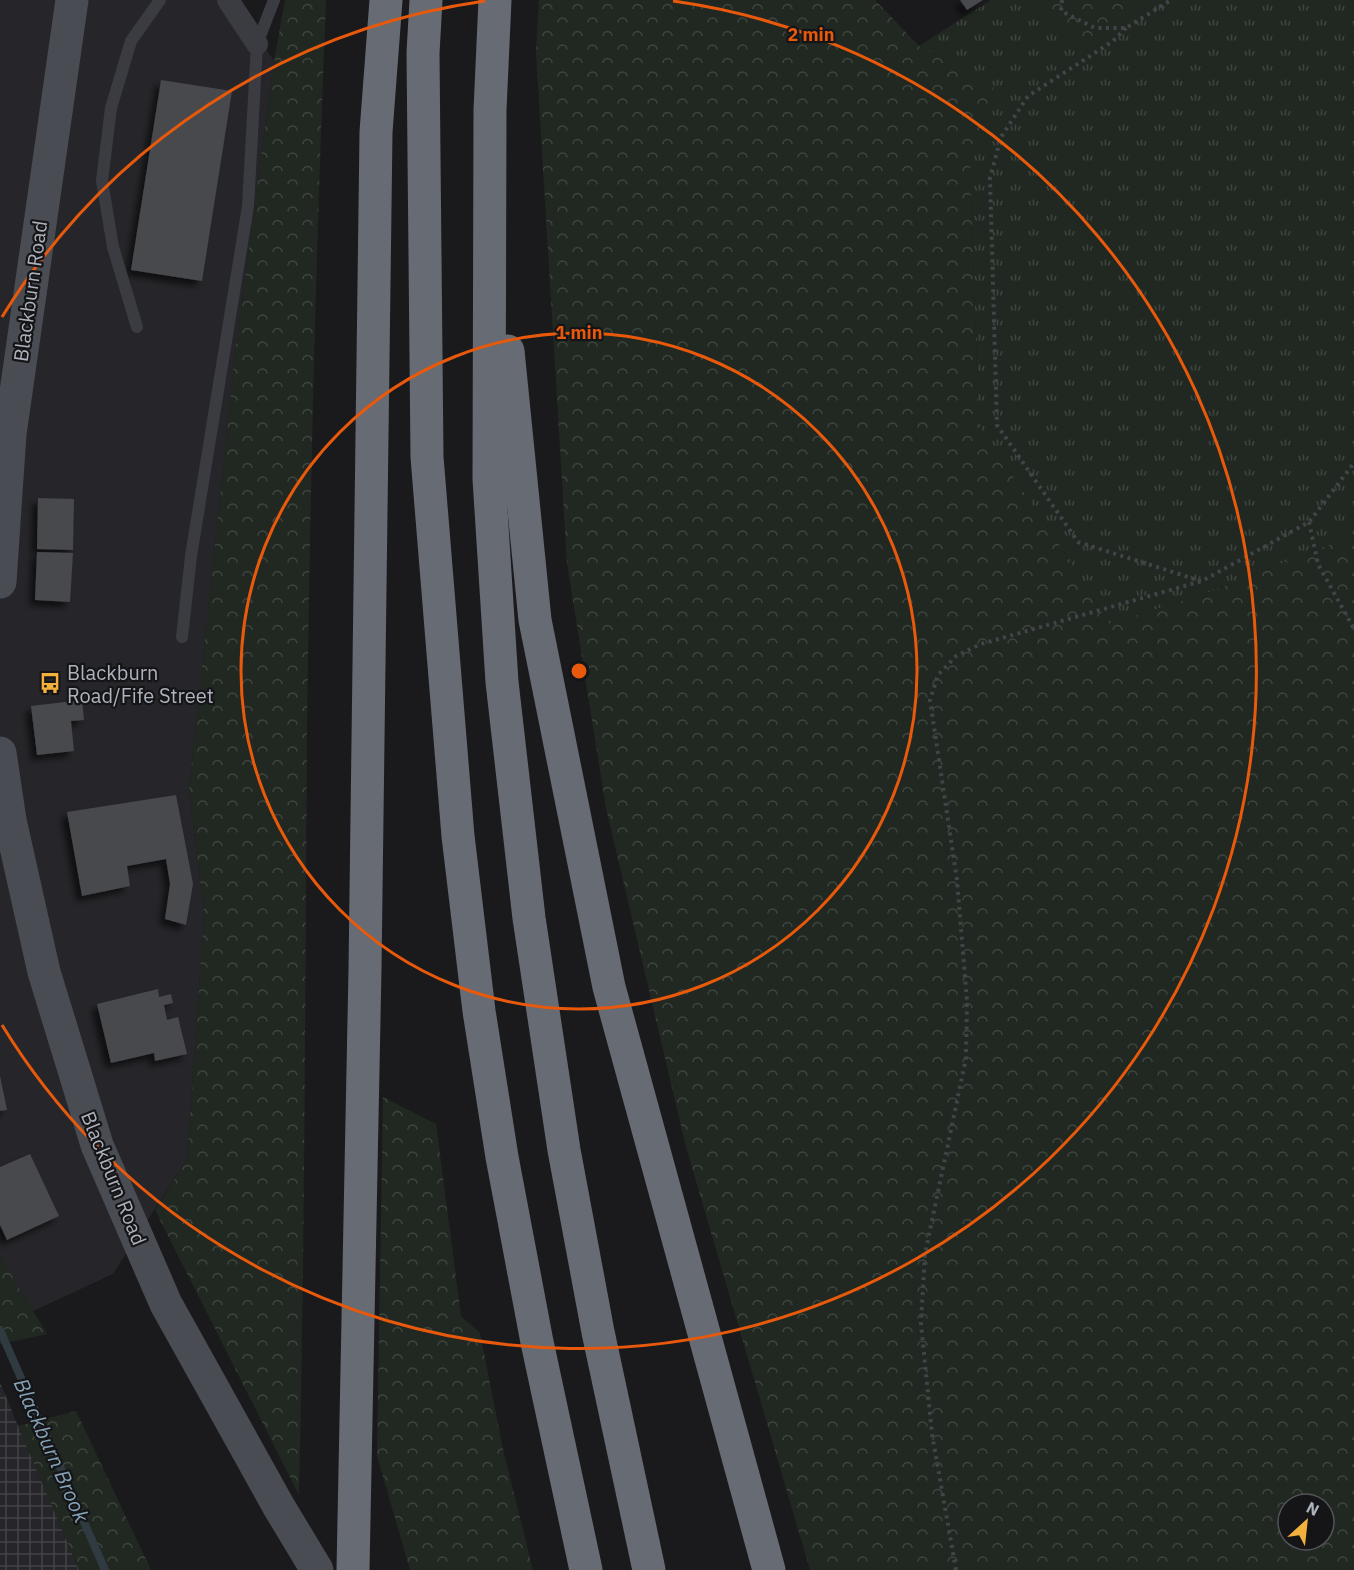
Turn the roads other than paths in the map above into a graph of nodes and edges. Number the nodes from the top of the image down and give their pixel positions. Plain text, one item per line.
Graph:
1 (72, 0) edge
2 (160, 0) edge
3 (228, 0) edge
4 (274, 0) edge
5 (386, 0) edge
6 (426, 0) edge
7 (495, 0) edge
8 (257, 44) junction
9 (490, 110) junction
10 (137, 327) dead end
11 (0, 582) edge
12 (182, 638) dead end
13 (0, 753) edge
14 (5, 822) edge
15 (317, 1570) edge
16 (353, 1570) edge
17 (586, 1570) edge
18 (649, 1570) edge
19 (769, 1570) edge

1 - 11 street, Blackburn Road
2 - 10 lane
3 - 8 street
4 - 8 lane
5 - 16 highway
6 - 17 highway
7 - 9 highway
8 - 12 lane
9 - 18 highway
9 - 19 highway
13 - 14 street, Blackburn Road
14 - 15 street, Blackburn Road

